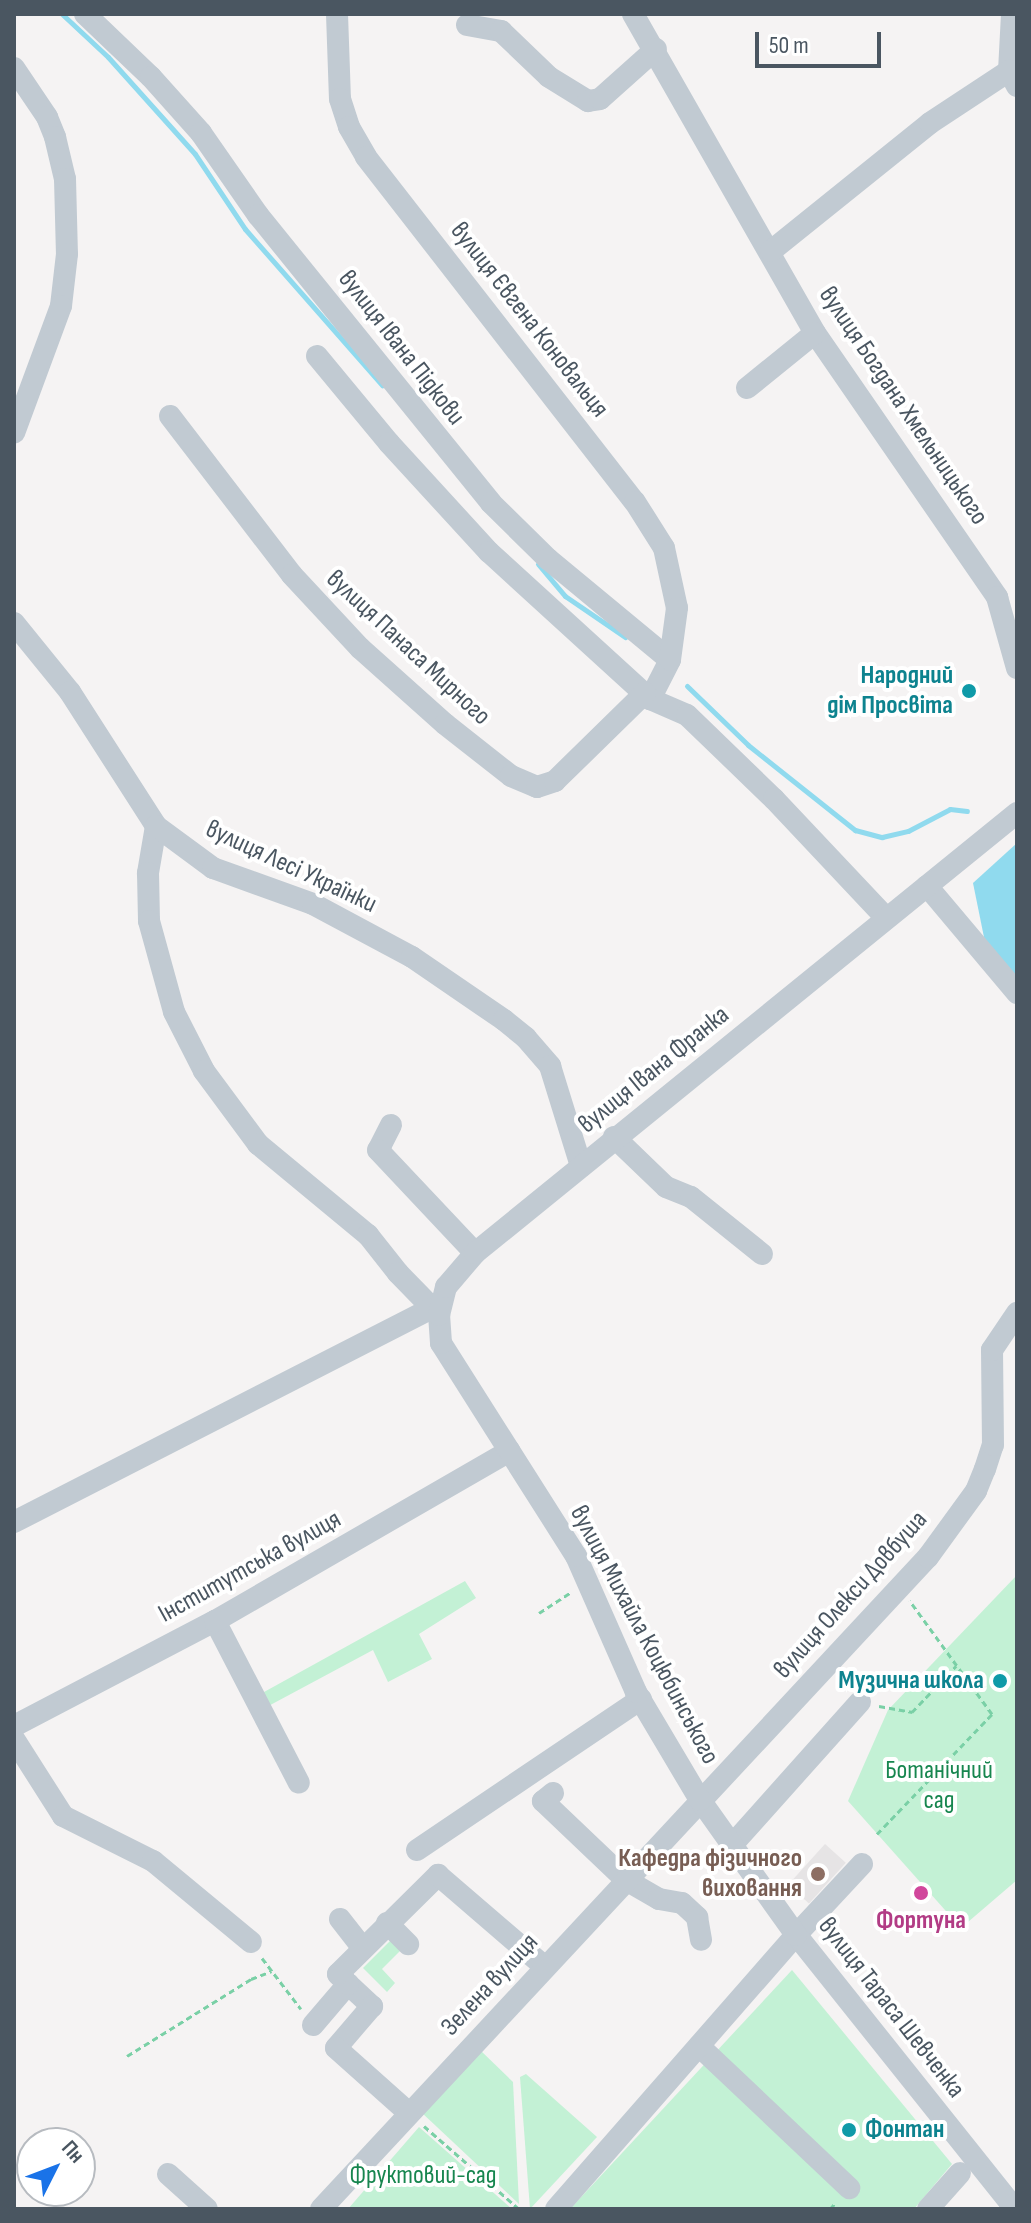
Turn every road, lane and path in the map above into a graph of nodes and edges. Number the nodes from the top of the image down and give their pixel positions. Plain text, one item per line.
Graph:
1 (85, 14) edge
2 (337, 14) edge
3 (633, 14) edge
4 (1012, 14) edge
5 (467, 25) dead end
6 (656, 49) junction
7 (14, 68) edge
8 (1013, 78) edge
9 (771, 251) junction
10 (815, 333) junction
11 (317, 356) dead end
12 (747, 388) dead end
13 (170, 416) dead end
14 (14, 433) edge
15 (14, 623) edge
16 (670, 660) junction
17 (1017, 668) edge
18 (648, 696) junction
19 (1017, 813) edge
20 (156, 826) junction
21 (927, 886) junction
22 (886, 918) junction
23 (1017, 993) edge
24 (391, 1125) dead end
25 (614, 1137) junction
26 (581, 1166) junction
27 (475, 1253) junction
28 (762, 1254) dead end
29 (435, 1312) junction
30 (1017, 1313) edge
31 (509, 1451) junction
32 (14, 1522) edge
33 (587, 1581) junction
34 (900, 1587) junction
35 (539, 1613) dead end
36 (215, 1621) junction
37 (957, 1665) junction
38 (641, 1699) junction
39 (860, 1702) joint
40 (14, 1726) edge
41 (14, 1739) edge
42 (299, 1783) dead end
43 (553, 1793) dead end
44 (700, 1800) junction
45 (877, 1834) dead end
46 (732, 1845) junction
47 (417, 1850) dead end
48 (862, 1864) dead end
49 (626, 1880) junction
50 (340, 1919) dead end
51 (387, 1923) junction
52 (796, 1935) junction
53 (701, 1940) dead end
54 (251, 1942) joint
55 (408, 1944) dead end
56 (362, 1947) junction
57 (545, 1967) junction
58 (272, 1971) junction
59 (348, 1984) junction
60 (313, 2025) joint
61 (699, 2046) junction
62 (127, 2056) dead end
63 (409, 2113) junction
64 (960, 2173) dead end
65 (168, 2174) dead end
66 (849, 2188) dead end
67 (207, 2209) edge
68 (321, 2209) edge
69 (519, 2209) edge
70 (556, 2209) edge
71 (928, 2209) edge
72 (1015, 2209) edge

1 - 16 street, вулиця Івана Підкови
2 - 16 street, вулиця Євгена Коновальця
3 - 6 street, вулиця Богдана Хмельницького
4 - 8 street
5 - 6 street
6 - 9 street, вулиця Богдана Хмельницького
7 - 14 street
8 - 9 street
9 - 10 street, вулиця Богдана Хмельницького
10 - 12 street
10 - 17 street, вулиця Богдана Хмельницького
11 - 18 street
13 - 18 street, вулиця Панаса Мирного
15 - 20 street
16 - 18 street
18 - 22 street
19 - 21 street, вулиця Івана Франка
20 - 26 street, вулиця Лесі Українки
20 - 29 street, вулиця Михайла Коцюбинського
21 - 22 street, вулиця Івана Франка
21 - 23 street
22 - 25 street, вулиця Івана Франка
24 - 27 street
25 - 26 street, вулиця Івана Франка
25 - 28 street
26 - 27 street, вулиця Івана Франка
27 - 29 street, вулиця Івана Франка
29 - 31 street, вулиця Михайла Коцюбинського
29 - 32 street
30 - 34 street, вулиця Олекси Довбуша
31 - 33 street, вулиця Михайла Коцюбинського
31 - 36 street, Інститутська вулиця
33 - 35 path
33 - 38 street, вулиця Михайла Коцюбинського
34 - 37 path
34 - 44 street, вулиця Олекси Довбуша
36 - 40 street, Інститутська вулиця
36 - 42 street
37 - 39 path
37 - 45 path
38 - 44 street, вулиця Михайла Коцюбинського
38 - 47 street
39 - 46 street
41 - 54 street
43 - 49 street
44 - 46 street, вулиця Тараса Шевченка
44 - 49 street, Зелена вулиця
46 - 52 street, вулиця Тараса Шевченка
48 - 52 street
49 - 53 street
49 - 57 street, Зелена вулиця
50 - 56 street
51 - 55 street
51 - 56 street
51 - 57 street
52 - 61 street
52 - 72 street, вулиця Тараса Шевченка
54 - 58 path
56 - 59 street
57 - 63 street, Зелена вулиця
58 - 60 path
58 - 62 path
59 - 60 street
59 - 63 street
61 - 66 street
61 - 70 street
63 - 68 street, Зелена вулиця
63 - 69 path
64 - 71 street
65 - 67 street

